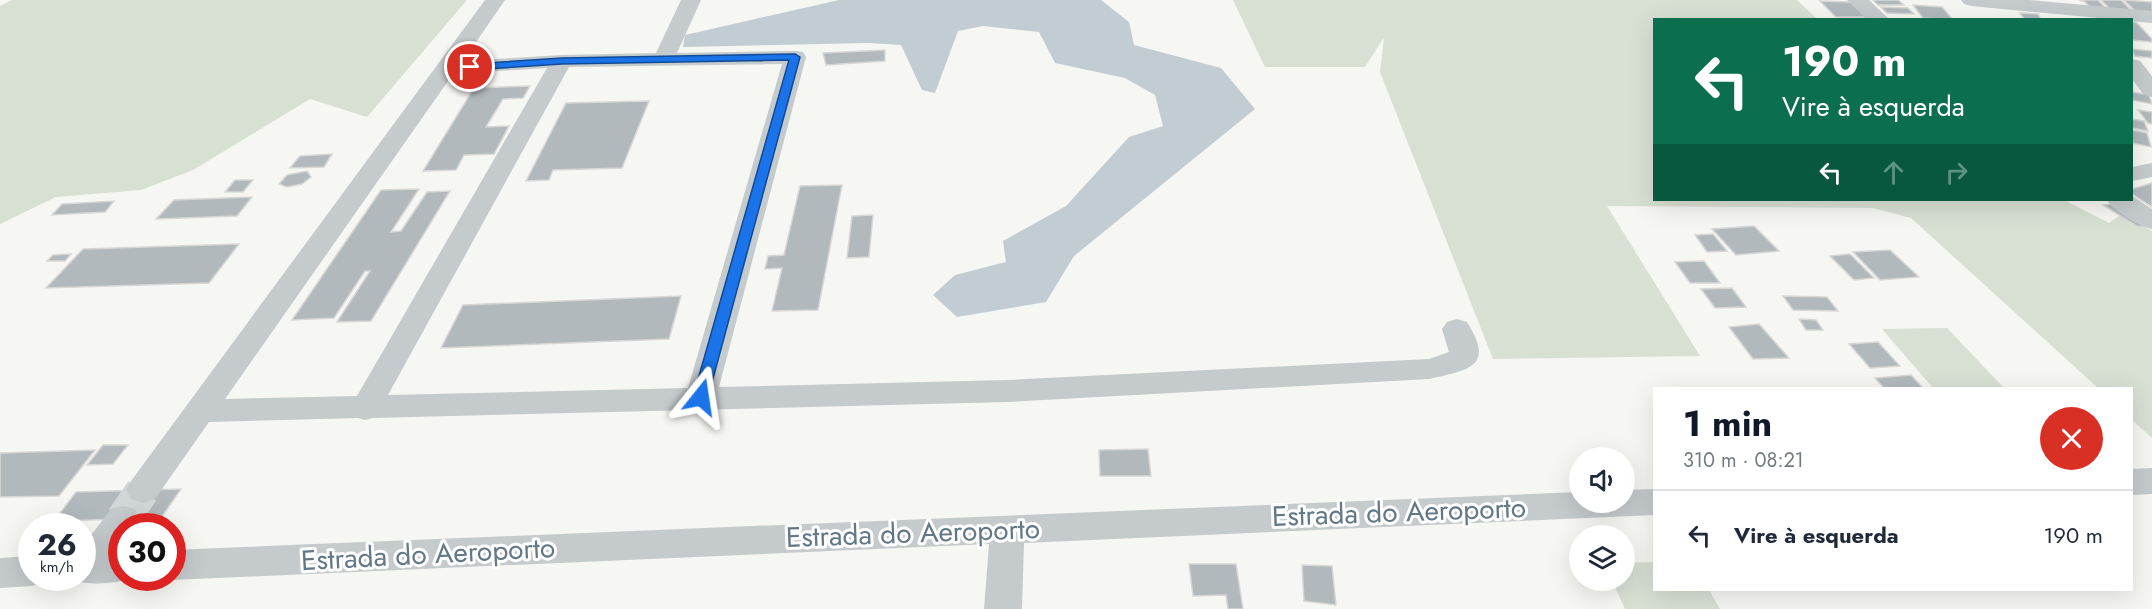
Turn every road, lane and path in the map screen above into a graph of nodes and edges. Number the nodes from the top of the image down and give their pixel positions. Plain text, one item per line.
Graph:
1 (495, 0) edge
2 (691, 0) edge
3 (1857, 0) edge
4 (1971, 0) edge
5 (2082, 11) edge
6 (2152, 17) edge
7 (1878, 18) edge
8 (664, 58) junction
9 (562, 61) junction
10 (2133, 67) edge
11 (447, 68) junction
12 (2152, 90) edge
13 (2133, 102) edge
14 (2152, 105) edge
15 (2152, 170) edge
16 (2133, 174) edge
17 (2122, 201) edge
18 (2152, 221) edge
19 (1457, 329) dead end
20 (701, 397) junction
21 (365, 409) junction
22 (201, 411) junction
23 (2152, 481) edge
24 (2133, 482) edge
25 (143, 490) tunnel mouth
26 (1653, 502) edge
27 (1007, 528) junction
28 (108, 538) tunnel mouth
29 (96, 554) edge
30 (186, 564) edge
31 (18, 572) edge
32 (0, 573) edge
33 (1003, 609) edge

1 - 11 street
2 - 8 street
3 - 7 street
4 - 5 street
5 - 6 street
8 - 9 street
8 - 20 street
9 - 11 street
9 - 21 street
10 - 12 street
11 - 22 street
13 - 14 street
15 - 16 street
17 - 18 street
19 - 20 street
20 - 21 street
21 - 22 street
22 - 25 street
23 - 24 street
26 - 27 street, Estrada do Aeroporto
27 - 30 street, Estrada do Aeroporto
27 - 33 street
28 - 29 street
31 - 32 street

